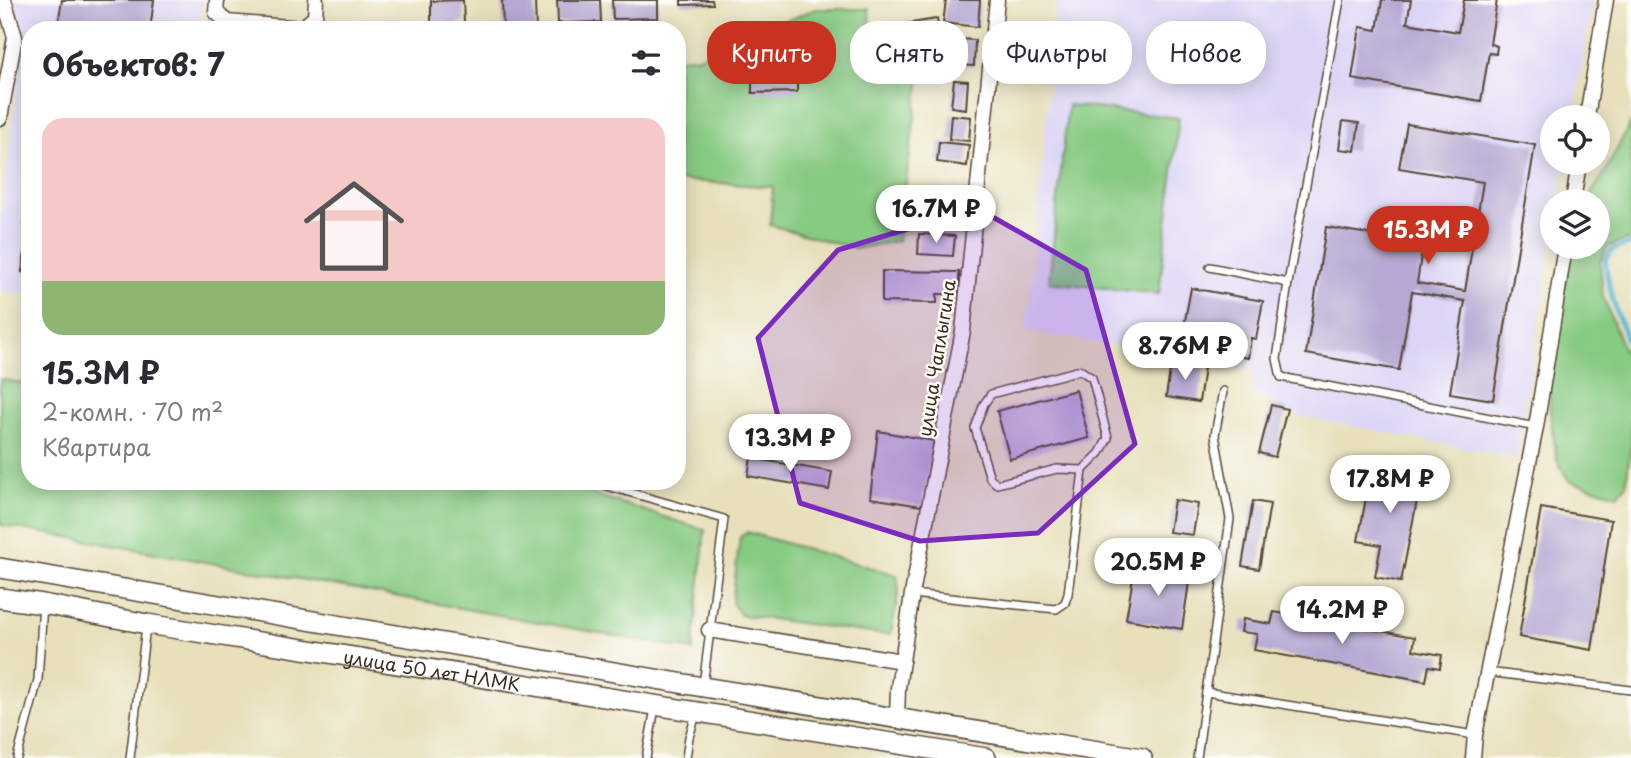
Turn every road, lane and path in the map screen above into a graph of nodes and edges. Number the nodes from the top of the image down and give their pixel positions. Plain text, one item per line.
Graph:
1 (4, 0) edge
2 (217, 0) edge
3 (316, 0) edge
4 (997, 0) edge
5 (1340, 0) edge
6 (1606, 0) edge
7 (226, 21) edge
8 (310, 21) edge
9 (1589, 105) edge
10 (0, 118) edge
11 (1563, 259) edge
12 (1210, 267) dead end
13 (1287, 283) junction
14 (1223, 391) dead end
15 (1536, 427) junction
16 (1083, 470) junction
17 (621, 490) edge
18 (0, 568) edge
19 (912, 594) junction
20 (0, 598) edge
21 (43, 604) junction
22 (147, 624) junction
23 (709, 630) junction
24 (902, 661) junction
25 (1488, 672) junction
26 (703, 687) junction
27 (1631, 690) edge
28 (1206, 692) junction
29 (655, 704) junction
30 (698, 711) junction
31 (897, 719) junction
32 (1475, 735) junction
33 (864, 739) junction
34 (17, 758) edge
35 (130, 758) edge
36 (646, 758) edge
37 (686, 758) edge
38 (986, 758) edge
39 (1142, 758) edge
40 (1197, 758) edge
41 (1473, 758) edge

1 - 10 street
2 - 7 street
3 - 8 street
4 - 19 street, улица Чаплыгина
5 - 13 lane
6 - 9 street
11 - 15 street
12 - 13 lane
13 - 15 lane
14 - 28 lane
15 - 25 street
16 - 16 lane
16 - 19 lane
17 - 23 lane
18 - 26 main road, улица 50 лет НЛМК
19 - 24 street, улица Чаплыгина
20 - 21 main road, улица 50 лет НЛМК
21 - 22 main road, улица 50 лет НЛМК
21 - 34 lane
22 - 29 main road, улица 50 лет НЛМК
22 - 35 lane
23 - 24 street
23 - 26 lane
24 - 31 street, улица Чаплыгина
25 - 27 lane
25 - 32 street
26 - 31 main road, улица 50 лет НЛМК
28 - 32 lane
28 - 40 lane
29 - 30 main road, улица 50 лет НЛМК
29 - 36 lane
30 - 33 main road, улица 50 лет НЛМК
30 - 37 lane
31 - 33 main road, улица 50 лет НЛМК
31 - 39 main road, улица 50 лет НЛМК
32 - 41 street
33 - 38 main road, улица 50 лет НЛМК

